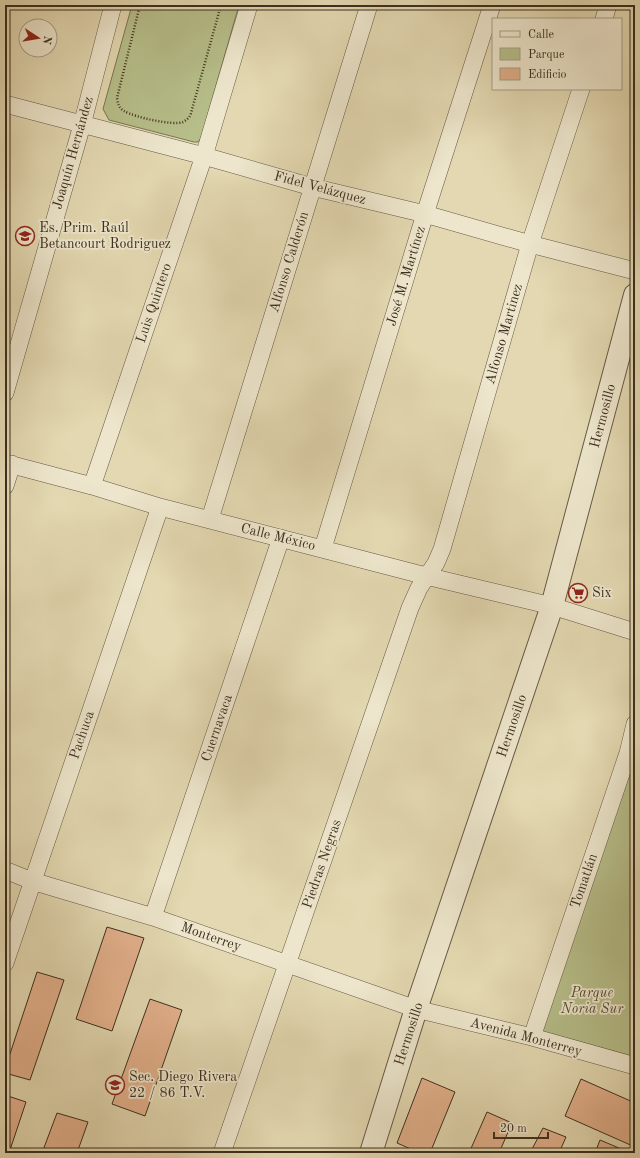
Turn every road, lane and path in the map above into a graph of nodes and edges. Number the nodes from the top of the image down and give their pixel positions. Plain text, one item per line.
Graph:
1 (113, 5) edge
2 (140, 5) edge
3 (221, 5) edge
4 (249, 5) edge
5 (369, 5) edge
6 (492, 5) edge
7 (608, 5) edge
8 (604, 18) edge
9 (581, 90) edge
10 (5, 104) edge
11 (82, 125) junction
12 (204, 156) junction
13 (312, 187) junction
14 (425, 214) junction
15 (530, 244) junction
16 (635, 271) edge
17 (635, 295) edge
18 (5, 393) edge
19 (8, 463) edge
20 (5, 486) edge
21 (92, 486) junction
22 (160, 507) junction
23 (210, 519) junction
24 (281, 538) junction
25 (323, 548) junction
26 (426, 576) junction
27 (552, 606) junction
28 (635, 632) edge
29 (635, 724) edge
30 (631, 754) edge
31 (5, 870) edge
32 (32, 881) junction
33 (153, 917) junction
34 (5, 963) edge
35 (287, 963) junction
36 (416, 1009) junction
37 (532, 1037) junction
38 (635, 1066) edge
39 (222, 1153) edge
40 (372, 1153) edge

1 - 11 street, Joaquín Hernández
2 - 3 path
4 - 12 street, Luis Quintero
5 - 13 street, Alfonso Calderón
6 - 14 street, José M. Martínez
7 - 8 street
9 - 15 street, Alfonso Martinez
10 - 11 street, Fidel Velázquez
11 - 12 street, Fidel Velázquez
11 - 18 street, Joaquín Hernández
12 - 13 street, Fidel Velázquez
12 - 21 street, Luis Quintero
13 - 14 street, Fidel Velázquez
13 - 23 street, Alfonso Calderón
14 - 15 street, Fidel Velázquez
14 - 25 street, José M. Martínez
15 - 16 street, Fidel Velázquez
15 - 26 street, Alfonso Martinez
17 - 27 street, Hermosillo
19 - 20 street
19 - 21 street, Calle México
21 - 22 street, Calle México
22 - 23 street, Calle México
22 - 32 street, Pachuca
23 - 24 street, Calle México
24 - 25 street, Calle México
24 - 33 street, Cuernavaca
25 - 26 street, Calle México
26 - 27 street, Calle México
26 - 35 street, Piedras Negras
27 - 28 street, Calle México
27 - 36 street, Hermosillo
29 - 30 street, Tomatlán
30 - 37 street, Tomatlán
31 - 32 street, Monterrey
32 - 33 street, Monterrey
32 - 34 street, Pachuca
33 - 35 street, Monterrey
35 - 36 street, Monterrey
35 - 39 street, Piedras Negras
36 - 37 street, Avenida Monterrey
36 - 40 street, Hermosillo
37 - 38 street, Avenida Monterrey

